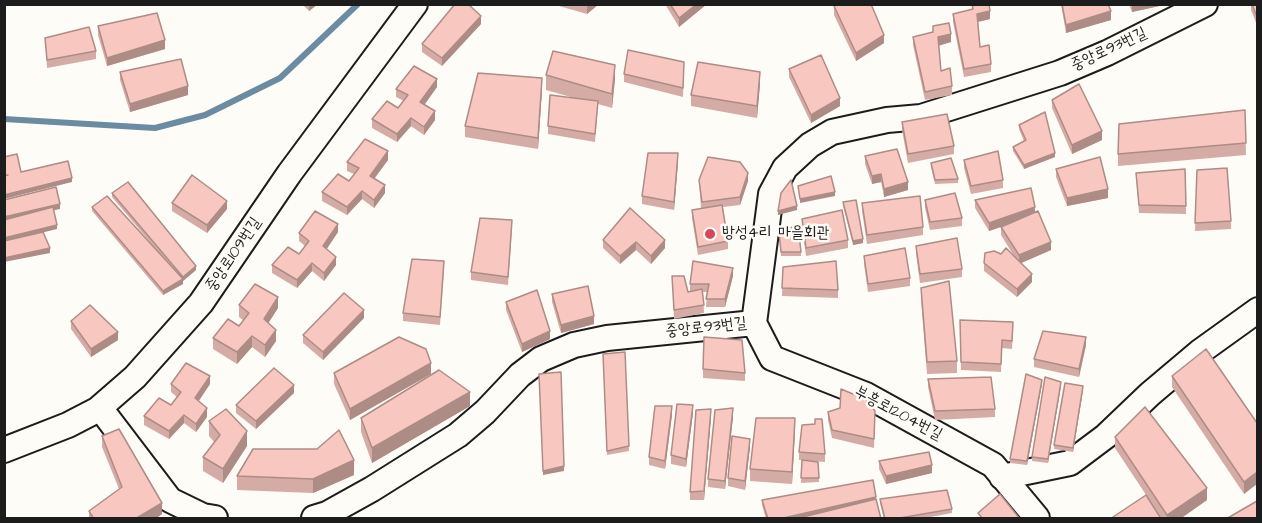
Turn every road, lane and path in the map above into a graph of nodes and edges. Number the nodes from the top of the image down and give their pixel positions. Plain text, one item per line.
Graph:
1 (415, 4) edge
2 (1205, 4) edge
3 (1257, 310) edge
4 (754, 323) junction
5 (100, 408) junction
6 (4, 450) edge
7 (1002, 477) junction
8 (215, 519) edge
9 (314, 519) edge
10 (1036, 519) edge

1 - 5 street, 중앙로109번길
2 - 4 street, 중앙로93번길
3 - 7 street
4 - 7 street, 부흥로1204번길
4 - 9 street, 중앙로93번길
5 - 6 street, 중앙로109번길
5 - 8 street
7 - 10 street, 부흥로1204번길

